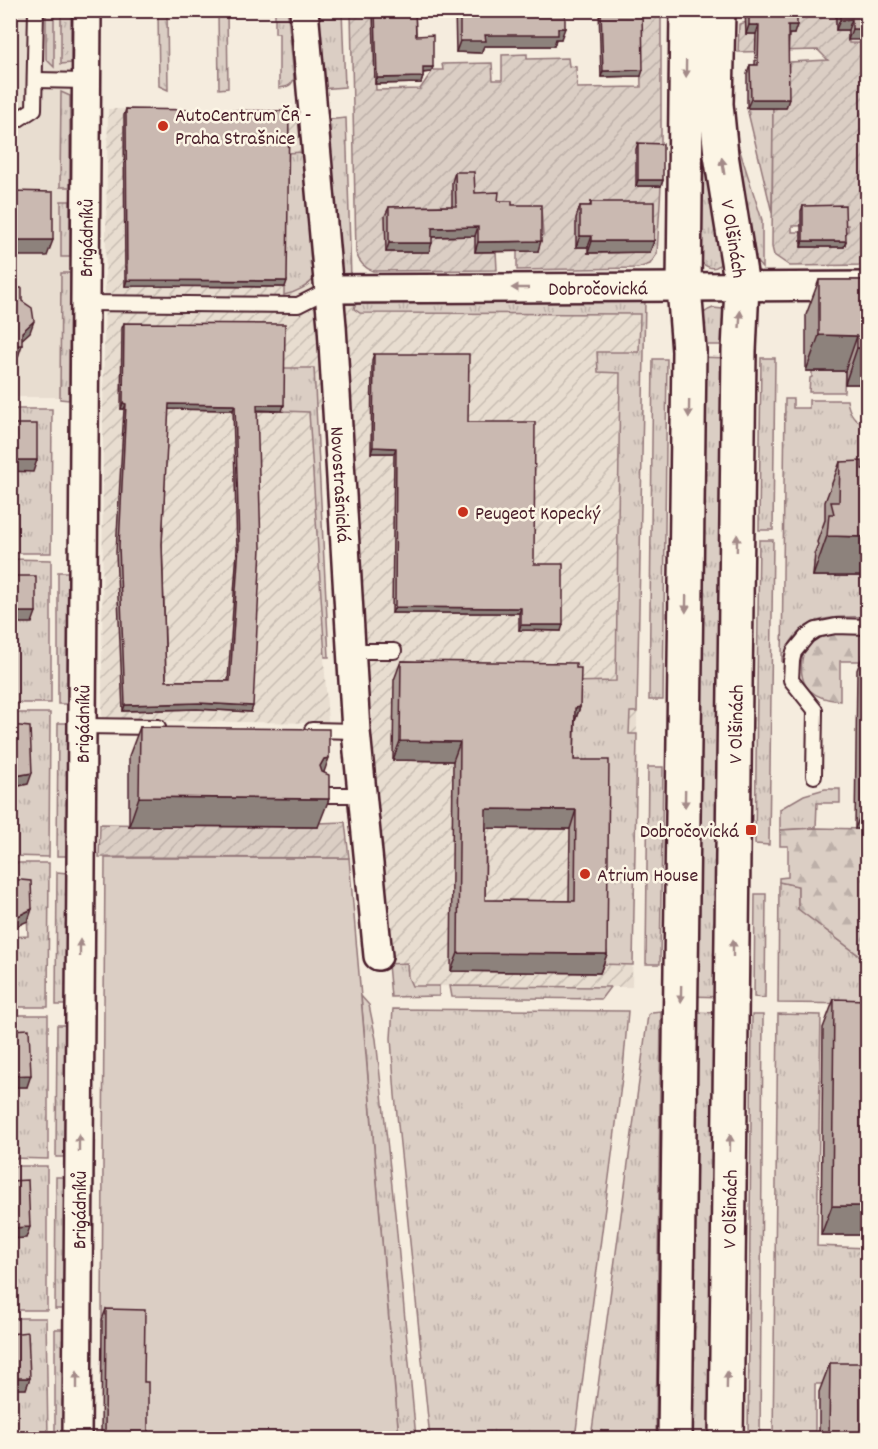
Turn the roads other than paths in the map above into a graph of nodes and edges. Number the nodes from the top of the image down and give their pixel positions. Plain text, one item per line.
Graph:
1 (36, 10) edge
2 (87, 10) edge
3 (304, 10) edge
4 (687, 10) edge
5 (718, 10) edge
6 (36, 80) junction
7 (86, 81) junction
8 (10, 120) edge
9 (742, 286) junction
10 (867, 286) edge
11 (684, 287) junction
12 (330, 289) junction
13 (85, 303) junction
14 (867, 627) edge
15 (352, 651) junction
16 (394, 651) dead end
17 (82, 726) junction
18 (173, 728) edge
19 (303, 730) edge
20 (356, 731) junction
21 (814, 776) dead end
22 (319, 795) edge
23 (363, 795) junction
24 (378, 956) dead end
25 (77, 1438) edge
26 (675, 1438) edge
27 (726, 1438) edge

1 - 6 lane
2 - 7 street, Brigádníků
3 - 12 street, Novostrašnická
4 -> 11 main road
9 -> 5 main road, V Olšinách
6 - 7 lane
6 - 8 lane
7 - 13 street, Brigádníků
9 - 10 street, Dobročovická
9 - 11 street, Dobročovická
27 -> 9 main road, V Olšinách
11 -> 12 street, Dobročovická
11 -> 26 main road
12 - 13 lane
12 - 15 street, Novostrašnická
13 - 17 street, Brigádníků
14 - 21 lane
15 - 16 lane
15 - 20 street, Novostrašnická
17 - 18 lane
25 -> 17 street, Brigádníků
19 - 20 lane
20 - 23 street, Novostrašnická
22 - 23 lane
23 - 24 street, Novostrašnická

